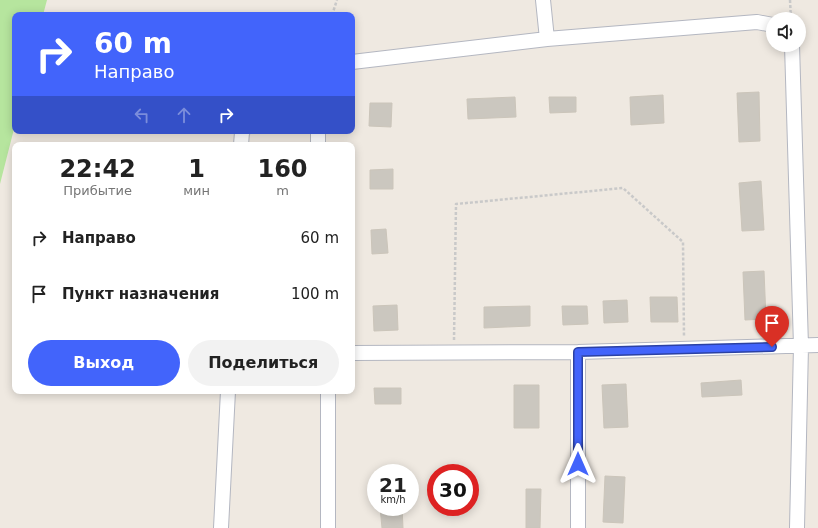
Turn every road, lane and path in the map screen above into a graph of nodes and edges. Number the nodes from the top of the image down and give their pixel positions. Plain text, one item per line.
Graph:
1 (337, 0) edge
2 (543, 0) edge
3 (790, 0) edge
4 (333, 12) edge
5 (791, 12) edge
6 (766, 24) edge
7 (547, 39) junction
8 (792, 52) edge
9 (355, 62) edge
10 (818, 345) edge
11 (802, 346) junction
12 (684, 349) junction
13 (578, 352) junction
14 (355, 353) edge
15 (454, 353) junction
16 (228, 394) edge
17 (328, 394) edge
18 (221, 528) edge
19 (328, 528) edge
20 (578, 528) edge
21 (797, 528) edge

1 - 4 path
2 - 7 street
3 - 5 path
6 - 7 street
7 - 9 street
8 - 11 street
10 - 11 street
11 - 12 street
11 - 21 street
12 - 13 street
12 - 15 path
13 - 15 street
13 - 20 street
14 - 15 street
16 - 18 street
17 - 19 street

